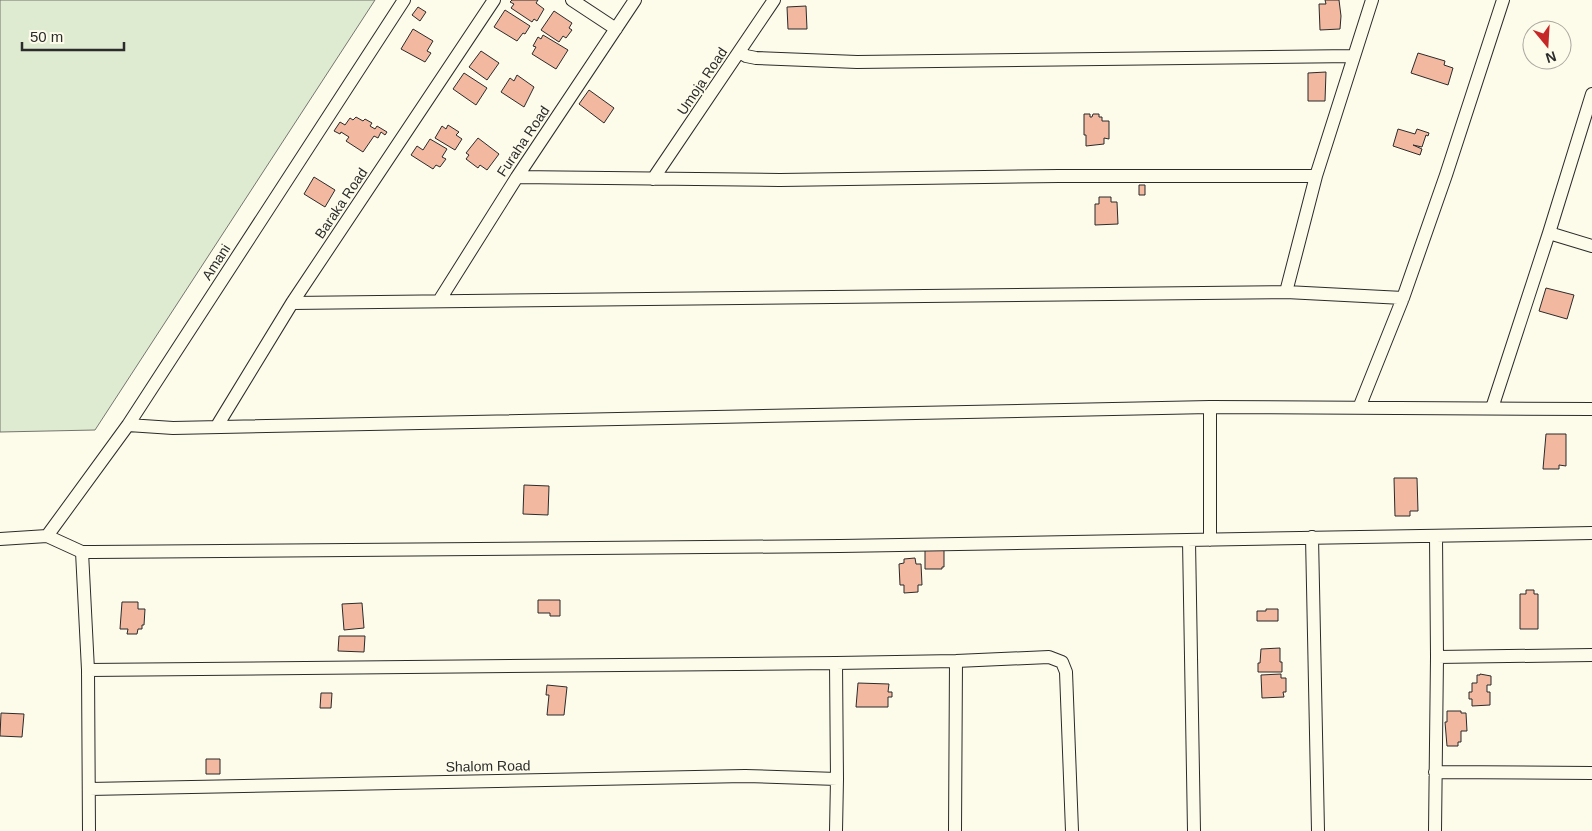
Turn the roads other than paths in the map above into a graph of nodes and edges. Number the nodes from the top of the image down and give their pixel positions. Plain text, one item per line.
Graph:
1 (404, 0) edge
2 (494, 0) edge
3 (572, 0) edge
4 (635, 0) edge
5 (774, 0) edge
6 (1372, 0) edge
7 (1502, 0) edge
8 (616, 29) junction
9 (740, 52) junction
10 (1354, 56) junction
11 (1592, 94) edge
12 (1588, 119) edge
13 (1316, 176) junction
14 (517, 177) junction
15 (653, 179) junction
16 (1549, 233) junction
17 (1592, 246) edge
18 (1286, 292) junction
19 (1403, 298) junction
20 (439, 301) junction
21 (292, 302) junction
22 (1210, 407) junction
23 (1358, 408) junction
24 (1492, 408) junction
25 (1592, 410) edge
26 (128, 425) junction
27 (217, 426) junction
28 (1592, 533) edge
29 (47, 536) junction
30 (1312, 537) junction
31 (1436, 537) junction
32 (0, 539) edge
33 (1210, 540) junction
34 (1189, 541) junction
35 (82, 552) junction
36 (1592, 655) edge
37 (1437, 657) junction
38 (956, 662) junction
39 (836, 663) junction
40 (88, 670) junction
41 (1435, 772) junction
42 (1592, 772) edge
43 (837, 779) junction
44 (89, 789) junction
45 (89, 831) edge
46 (836, 831) edge
47 (955, 831) edge
48 (1072, 831) edge
49 (1194, 831) edge
50 (1318, 831) edge
51 (1435, 831) edge

1 - 26 street, Amani
2 - 21 street, Baraka Road
3 - 8 street
4 - 8 street, Furaha Road
5 - 9 street, Umoja Road
6 - 10 street
7 - 19 street
8 - 14 street, Furaha Road
9 - 10 street
9 - 15 street, Umoja Road
10 - 13 street
11 - 12 street
12 - 16 street
13 - 15 street
13 - 18 street
14 - 15 street
14 - 20 street, Furaha Road
16 - 17 street
16 - 24 street
18 - 19 street
18 - 20 street
19 - 23 street
20 - 21 street
21 - 27 street, Baraka Road
22 - 23 street
22 - 27 street
22 - 33 street
23 - 24 street
24 - 25 street
26 - 27 street
26 - 29 street, Amani
28 - 31 street
29 - 32 street
29 - 35 street
30 - 31 street
30 - 33 street
30 - 50 street
31 - 37 street
33 - 34 street
34 - 35 street
34 - 49 street
35 - 40 street
36 - 37 street
37 - 41 street
38 - 39 street
38 - 47 street
38 - 48 street
39 - 40 street
39 - 43 street
40 - 44 street
41 - 42 street
41 - 51 street
43 - 44 street, Shalom Road
43 - 46 street
44 - 45 street

